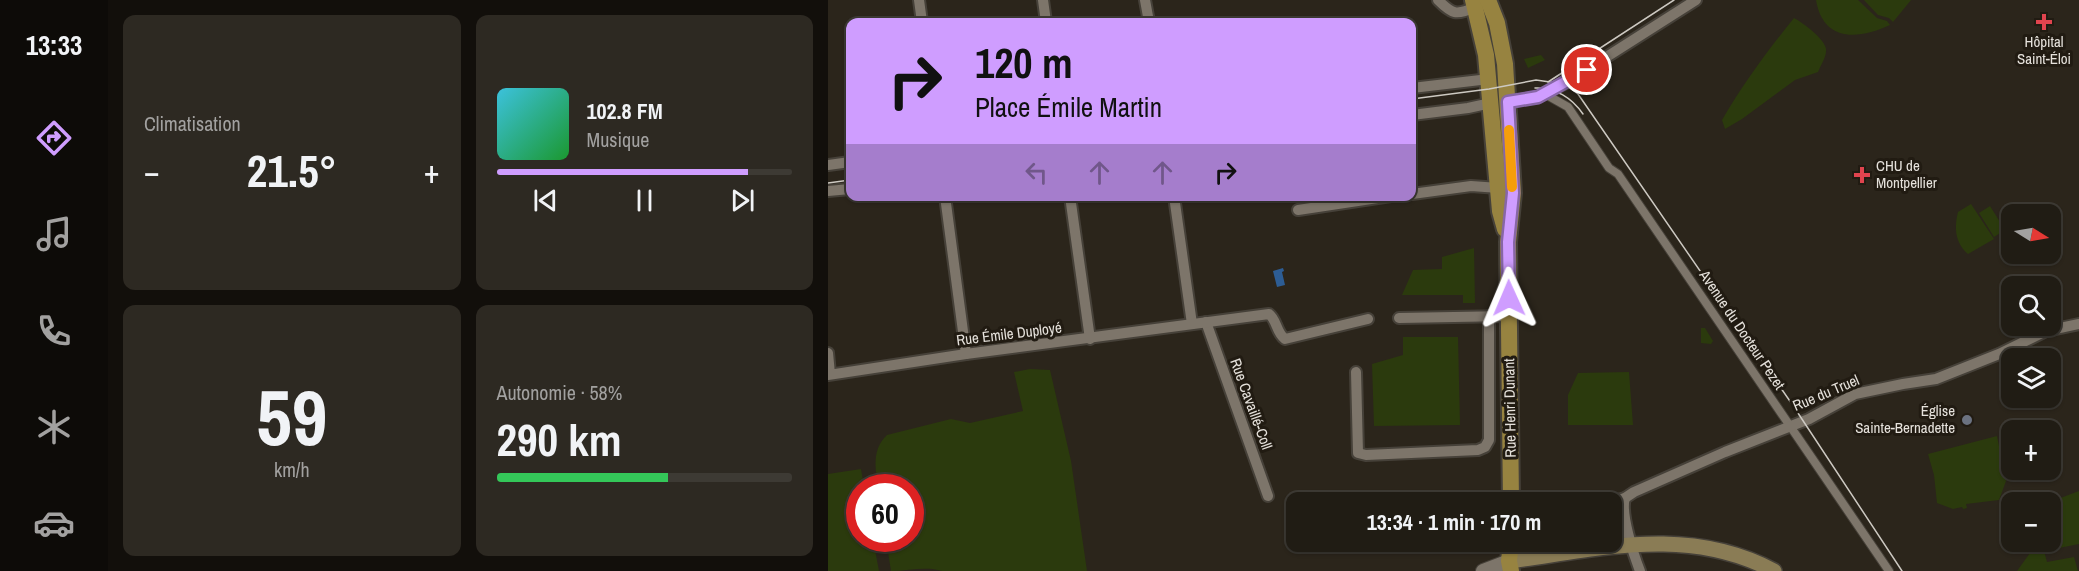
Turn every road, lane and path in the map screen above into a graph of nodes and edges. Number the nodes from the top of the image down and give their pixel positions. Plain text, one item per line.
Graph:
1 (919, 0) edge
2 (1043, 0) edge
3 (1145, 0) edge
4 (1438, 0) edge
5 (1696, 0) edge
6 (1479, 2) edge
7 (921, 18) edge
8 (1045, 18) edge
9 (1148, 18) edge
10 (1489, 79) junction
11 (1416, 88) edge
12 (1545, 94) junction
13 (1508, 102) junction
14 (1491, 103) junction
15 (1416, 114) edge
16 (846, 163) edge
17 (828, 165) edge
18 (1499, 188) junction
19 (846, 190) edge
20 (828, 192) edge
21 (1416, 193) edge
22 (946, 201) edge
23 (1071, 201) edge
24 (1175, 201) edge
25 (1358, 201) edge
26 (1298, 210) dead end
27 (1508, 242) junction
28 (1488, 316) junction
29 (1509, 316) junction
30 (1399, 318) dead end
31 (1368, 319) dead end
32 (1206, 322) junction
33 (1192, 324) junction
34 (2079, 324) edge
35 (1090, 339) junction
36 (828, 353) edge
37 (966, 354) junction
38 (1356, 372) dead end
39 (829, 374) edge
40 (1789, 425) junction
41 (1511, 492) edge
42 (1268, 496) dead end
43 (1625, 498) junction
44 (1622, 499) edge
45 (1630, 543) junction
46 (1510, 552) edge
47 (1508, 568) edge
48 (1483, 571) edge
49 (1640, 571) edge
50 (1774, 571) edge
51 (1889, 571) edge

1 - 7 street
2 - 8 street
3 - 9 street
4 - 6 street
5 - 12 street
6 - 10 main road, Rue Henri Dunant
6 - 13 main road, Rue Henri Dunant
10 - 11 street
10 - 13 main road
10 - 14 main road, Rue Henri Dunant
12 - 13 street
12 - 40 street, Avenue du Docteur Pezet
13 - 14 main road
13 - 27 main road, Rue Henri Dunant
14 - 15 street
14 - 18 main road, Rue Henri Dunant
16 - 17 street
18 - 21 street
18 - 27 main road, Rue Henri Dunant
19 - 20 street
22 - 37 street
23 - 35 street
24 - 33 street
25 - 26 street
27 - 29 main road, Rue Henri Dunant
28 - 29 street
28 - 30 street
28 - 38 street
29 - 41 main road, Rue Henri Dunant
31 - 32 street, Rue Émile Duployé
32 - 33 street, Rue Émile Duployé
32 - 42 street, Rue Cavaillé-Coll
33 - 35 street, Rue Émile Duployé
34 - 40 street, Rue du Truel
35 - 37 street, Rue Émile Duployé
36 - 39 street
37 - 39 street, Rue Émile Duployé
40 - 43 street, Rue du Truel
40 - 51 street, Avenue du Docteur Pezet
43 - 44 street, Rue du Truel
43 - 45 street
45 - 47 main road
45 - 49 street
45 - 50 main road
46 - 47 main road
47 - 48 street

